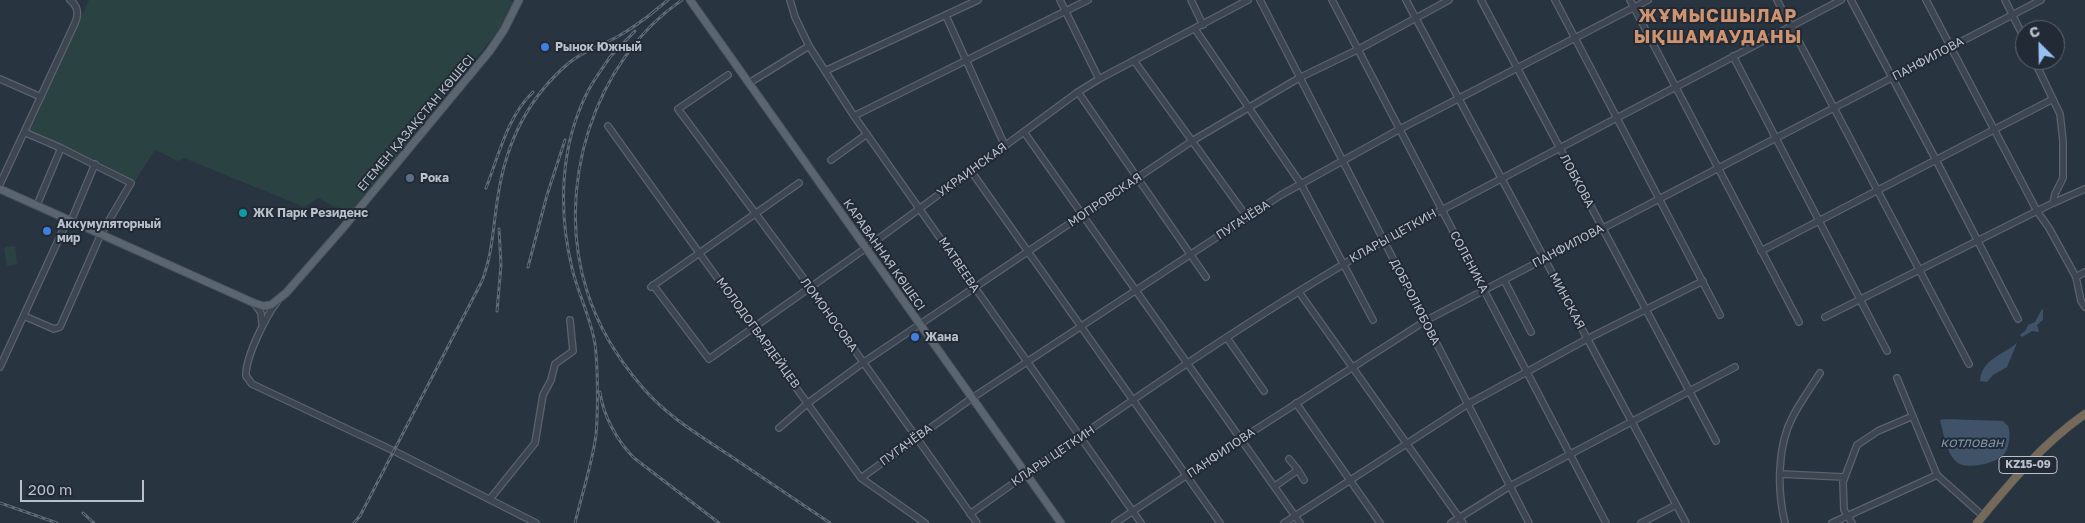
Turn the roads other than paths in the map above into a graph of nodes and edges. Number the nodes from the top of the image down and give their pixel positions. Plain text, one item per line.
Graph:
1 (70, 0) edge
2 (519, 0) edge
3 (690, 0) edge
4 (790, 0) edge
5 (978, 0) edge
6 (1060, 0) edge
7 (1088, 0) edge
8 (1191, 0) edge
9 (1248, 0) edge
10 (1260, 0) edge
11 (1332, 0) edge
12 (1406, 0) edge
13 (1449, 0) edge
14 (1481, 0) edge
15 (1555, 0) edge
16 (1630, 0) edge
17 (1648, 0) edge
18 (1777, 0) edge
19 (1841, 0) edge
20 (1851, 0) edge
21 (1926, 0) edge
22 (2005, 0) edge
23 (2040, 0) edge
24 (1634, 8) junction
25 (1065, 11) junction
26 (2013, 14) junction
27 (946, 16) junction
28 (1415, 18) junction
29 (2016, 20) edge
30 (1202, 25) junction
31 (1791, 26) junction
32 (1195, 29) junction
33 (1575, 39) junction
34 (809, 46) junction
35 (1950, 47) junction
36 (1359, 49) junction
37 (1734, 56) junction
38 (966, 60) junction
39 (1135, 62) junction
40 (1518, 68) junction
41 (2039, 70) edge
42 (825, 71) junction
43 (728, 75) dead end
44 (1299, 78) junction
45 (1892, 78) junction
46 (0, 79) edge
47 (1099, 79) junction
48 (754, 80) dead end
49 (1675, 87) junction
50 (1078, 92) junction
51 (41, 97) junction
52 (1459, 99) junction
53 (2053, 99) junction
54 (1248, 106) junction
55 (1834, 108) junction
56 (854, 116) junction
57 (1617, 118) junction
58 (608, 126) dead end
59 (1400, 129) junction
60 (1994, 130) junction
61 (24, 132) junction
62 (1024, 132) junction
63 (867, 134) junction
64 (1776, 138) junction
65 (1192, 141) junction
66 (1005, 146) junction
67 (61, 148) junction
68 (1560, 148) junction
69 (831, 160) dead end
70 (1936, 160) junction
71 (1342, 161) junction
72 (95, 164) junction
73 (1718, 168) junction
74 (971, 171) junction
75 (1138, 178) junction
76 (1501, 178) junction
77 (799, 183) dead end
78 (0, 184) edge
79 (1301, 184) junction
80 (0, 189) edge
81 (2085, 189) edge
82 (1878, 190) junction
83 (1659, 199) junction
84 (2054, 203) junction
85 (37, 206) junction
86 (920, 208) junction
87 (1442, 210) junction
88 (2037, 211) junction
89 (756, 213) junction
90 (1083, 214) junction
91 (1247, 217) junction
92 (69, 220) junction
93 (1819, 221) junction
94 (1602, 228) junction
95 (100, 234) junction
96 (1383, 240) junction
97 (1978, 241) junction
98 (866, 248) junction
99 (1029, 250) junction
100 (1761, 251) junction
101 (700, 253) junction
102 (1191, 254) junction
103 (1544, 258) junction
104 (1344, 264) junction
105 (1919, 270) junction
106 (2085, 272) edge
107 (1206, 276) dead end
108 (2076, 277) junction
109 (1504, 280) junction
110 (1703, 281) junction
111 (810, 287) junction
112 (974, 287) junction
113 (1136, 290) junction
114 (1484, 290) junction
115 (1298, 292) junction
116 (282, 296) junction
117 (1860, 300) junction
118 (254, 303) junction
119 (2085, 308) edge
120 (1646, 310) junction
121 (1720, 314) dead end
122 (24, 316) junction
123 (1825, 317) dead end
124 (2018, 319) dead end
125 (570, 320) dead end
126 (1373, 320) dead end
127 (1425, 321) junction
128 (1799, 322) dead end
129 (919, 324) junction
130 (1082, 326) junction
131 (753, 328) junction
132 (261, 331) junction
133 (1531, 332) dead end
134 (1227, 338) junction
135 (1587, 339) junction
136 (1887, 352) dead end
137 (864, 362) junction
138 (1027, 362) junction
139 (1189, 364) junction
140 (1969, 364) dead end
141 (0, 367) edge
142 (1351, 367) junction
143 (1736, 367) dead end
144 (1526, 372) junction
145 (1820, 373) dead end
146 (1897, 378) dead end
147 (1264, 391) dead end
148 (1689, 392) junction
149 (972, 398) junction
150 (1134, 401) junction
151 (808, 403) junction
152 (1296, 403) junction
153 (1468, 404) junction
154 (2085, 414) edge
155 (1913, 416) junction
156 (1632, 422) junction
157 (780, 428) dead end
158 (917, 437) junction
159 (1080, 437) junction
160 (1241, 439) junction
161 (1716, 442) dead end
162 (1406, 444) junction
163 (1570, 455) junction
164 (1290, 459) dead end
165 (1298, 470) junction
166 (1026, 474) junction
167 (1781, 474) junction
168 (1187, 475) junction
169 (1937, 475) junction
170 (1844, 477) junction
171 (861, 478) junction
172 (1304, 480) dead end
173 (1350, 480) junction
174 (1274, 486) junction
175 (1510, 486) junction
176 (490, 499) junction
177 (1676, 505) junction
178 (1133, 511) junction
179 (970, 514) junction
180 (1295, 516) junction
181 (1847, 516) junction
182 (1983, 516) junction
183 (1461, 520) edge
184 (536, 523) edge
185 (925, 523) edge
186 (977, 523) edge
187 (1061, 523) edge
188 (1115, 523) edge
189 (1141, 523) edge
190 (1220, 523) edge
191 (1284, 523) edge
192 (1300, 523) edge
193 (1380, 523) edge
194 (1451, 523) edge
195 (1529, 523) edge
196 (1606, 523) edge
197 (1641, 523) edge
198 (1686, 523) edge
199 (1785, 523) edge
200 (1832, 523) edge
201 (1852, 523) edge
202 (1977, 523) edge

1 - 51 street
2 - 116 main road, ЕГЕМЕН ҚАЗАҚСТАН КӨШЕСІ
3 - 98 main road, КАРАВАННАЯ КӨШЕСІ
4 - 34 street, МАТВЕЕВА
5 - 27 street
6 - 25 street
7 - 25 street
8 - 30 street
9 - 30 street, УКРАИНСКАЯ
10 - 44 street, ДОБРОЛЮБОВА
11 - 36 street, СОЛЕНИКА
12 - 28 street, МИНСКАЯ
13 - 28 street, МОПРОВСКАЯ
14 - 40 street, ЛОБКОВА
15 - 33 street
16 - 24 street
17 - 24 street, ПУГАЧЁВА
18 - 31 street
19 - 31 street, КЛАРЫ ЦЕТКИН
20 - 45 street
21 - 35 street
22 - 26 street
23 - 26 street, ПАНФИЛОВА
24 - 33 street, ПУГАЧЁВА
24 - 49 street
25 - 38 street
25 - 47 street
26 - 29 street
26 - 35 street, ПАНФИЛОВА
27 - 38 street
27 - 42 street
28 - 36 street, МОПРОВСКАЯ
28 - 52 street, МИНСКАЯ
30 - 32 street, УКРАИНСКАЯ
31 - 37 street, КЛАРЫ ЦЕТКИН
31 - 55 street
32 - 39 street, УКРАИНСКАЯ
32 - 54 street
33 - 40 street, ПУГАЧЁВА
33 - 57 street
34 - 42 street, МАТВЕЕВА
34 - 48 street
35 - 45 street, ПАНФИЛОВА
35 - 60 street
36 - 44 street, МОПРОВСКАЯ
36 - 59 street, СОЛЕНИКА
37 - 49 street, КЛАРЫ ЦЕТКИН
37 - 64 street
38 - 56 street
38 - 66 street
39 - 47 street, УКРАИНСКАЯ
39 - 65 street
40 - 52 street, ПУГАЧЁВА
40 - 68 street, ЛОБКОВА
41 - 53 street
42 - 56 street, МАТВЕЕВА
43 - 89 street, ЛОМОНОСОВА
44 - 54 street, МОПРОВСКАЯ
44 - 71 street, ДОБРОЛЮБОВА
45 - 55 street, ПАНФИЛОВА
45 - 70 street
46 - 51 street
47 - 50 street, УКРАИНСКАЯ
49 - 57 street, КЛАРЫ ЦЕТКИН
49 - 73 street
50 - 62 street, УКРАИНСКАЯ
50 - 75 street
51 - 61 street
52 - 59 street, ПУГАЧЁВА
52 - 76 street, МИНСКАЯ
53 - 60 street
53 - 84 street
54 - 65 street, МОПРОВСКАЯ
54 - 79 street
55 - 64 street, ПАНФИЛОВА
55 - 82 street
56 - 63 street, МАТВЕЕВА
57 - 68 street, КЛАРЫ ЦЕТКИН
57 - 83 street
58 - 101 street, МОЛОДОГВАРДЕЙЦЕВ
59 - 71 street, ПУГАЧЁВА
59 - 87 street, СОЛЕНИКА
60 - 70 street
60 - 88 street
61 - 67 street
61 - 78 street
62 - 66 street, УКРАИНСКАЯ
62 - 90 street
63 - 69 street
63 - 86 street, МАТВЕЕВА
64 - 73 street, ПАНФИЛОВА
64 - 93 street
65 - 75 street, МОПРОВСКАЯ
65 - 91 street
66 - 74 street, УКРАИНСКАЯ
67 - 72 street
67 - 85 street
68 - 76 street, КЛАРЫ ЦЕТКИН
68 - 94 street, ЛОБКОВА
70 - 82 street
70 - 97 street
71 - 79 street, ПУГАЧЁВА
71 - 96 street, ДОБРОЛЮБОВА
72 - 92 street
72 - 95 street
73 - 83 street, ПАНФИЛОВА
73 - 100 street
74 - 86 street, УКРАИНСКАЯ
74 - 99 street
75 - 90 street, МОПРОВСКАЯ
75 - 102 street
76 - 87 street, КЛАРЫ ЦЕТКИН
76 - 103 street, МИНСКАЯ
77 - 89 street
79 - 91 street, ПУГАЧЁВА
79 - 104 street
80 - 85 main road
81 - 84 street
82 - 93 street
82 - 105 street
83 - 94 street, ПАНФИЛОВА
83 - 110 street
84 - 88 street
85 - 92 main road
86 - 98 street, УКРАИНСКАЯ
86 - 112 street, МАТВЕЕВА
87 - 96 street, КЛАРЫ ЦЕТКИН
87 - 114 street, СОЛЕНИКА
88 - 97 street
88 - 108 street
89 - 101 street
89 - 111 street, ЛОМОНОСОВА
90 - 99 street, МОПРОВСКАЯ
90 - 113 street
91 - 102 street, ПУГАЧЁВА
92 - 95 main road
92 - 122 street
93 - 100 street
93 - 117 street
94 - 103 street, ПАНФИЛОВА
94 - 120 street, ЛОБКОВА
95 - 118 main road
95 - 122 street
96 - 104 street, КЛАРЫ ЦЕТКИН
96 - 127 street, ДОБРОЛЮБОВА
97 - 105 street
97 - 124 street
98 - 111 street, УКРАИНСКАЯ
98 - 129 main road, КАРАВАННАЯ КӨШЕСІ
99 - 112 street, МОПРОВСКАЯ
99 - 130 street
100 - 128 street
101 - 131 street, МОЛОДОГВАРДЕЙЦЕВ
101 - 131 street, УКРАИНСКАЯ
102 - 107 street
102 - 113 street, ПУГАЧЁВА
103 - 109 street, ПАНФИЛОВА
103 - 135 street, МИНСКАЯ
104 - 115 street, КЛАРЫ ЦЕТКИН
104 - 126 street
105 - 117 street
105 - 140 street
106 - 108 street
108 - 119 street
109 - 114 street, ПАНФИЛОВА
109 - 133 street
110 - 120 street
110 - 121 street
111 - 131 street, УКРАИНСКАЯ
111 - 137 street, ЛОМОНОСОВА
112 - 129 street, МОПРОВСКАЯ
112 - 138 street, МАТВЕЕВА
113 - 130 street, ПУГАЧЁВА
113 - 139 street
114 - 127 street, ПАНФИЛОВА
114 - 144 street, СОЛЕНИКА
115 - 134 street, КЛАРЫ ЦЕТКИН
115 - 142 street
116 - 118 main road
116 - 132 street, ЕГЕМЕН ҚАЗАҚСТАН КӨШЕСІ
117 - 123 street
117 - 136 street
118 - 132 street
120 - 135 street
120 - 148 street, ЛОБКОВА
122 - 141 street
125 - 176 street
127 - 142 street, ПАНФИЛОВА
127 - 153 street, ДОБРОЛЮБОВА
129 - 137 street, МОПРОВСКАЯ
129 - 149 main road, КАРАВАННАЯ КӨШЕСІ
130 - 138 street, ПУГАЧЁВА
130 - 150 street
131 - 151 street, МОЛОДОГВАРДЕЙЦЕВ
132 - 176 street, ЕГЕМЕН ҚАЗАҚСТАН КӨШЕСІ
134 - 139 street, КЛАРЫ ЦЕТКИН
134 - 147 street
135 - 144 street
135 - 156 street, МИНСКАЯ
137 - 151 street, МОПРОВСКАЯ
137 - 158 street, ЛОМОНОСОВА
138 - 149 street, ПУГАЧЁВА
138 - 159 street, МАТВЕЕВА
139 - 150 street, КЛАРЫ ЦЕТКИН
139 - 160 street
142 - 152 street, ПАНФИЛОВА
142 - 162 street
143 - 148 street
144 - 153 street
144 - 163 street, СОЛЕНИКА
145 - 167 street
146 - 155 street
148 - 156 street
148 - 161 street, ЛОБКОВА
149 - 158 street, ПУГАЧЁВА
149 - 166 main road, КАРАВАННАЯ КӨШЕСІ
150 - 159 street, КЛАРЫ ЦЕТКИН
150 - 168 street
151 - 157 street, МОПРОВСКАЯ
151 - 171 street, МОЛОДОГВАРДЕЙЦЕВ
152 - 160 street, ПАНФИЛОВА
152 - 173 street
153 - 162 street
153 - 175 street, ДОБРОЛЮБОВА
154 - 182 highway, KZ15-09
155 - 169 street
155 - 170 street
156 - 163 street
156 - 177 street, МИНСКАЯ
158 - 171 street, ПУГАЧЁВА
158 - 179 street, ЛОМОНОСОВА
159 - 166 street, КЛАРЫ ЦЕТКИН
159 - 178 street, МАТВЕЕВА
160 - 168 street, ПАНФИЛОВА
160 - 174 street
162 - 173 street
162 - 183 street
163 - 175 street
163 - 196 street, СОЛЕНИКА
164 - 165 street
165 - 172 street
165 - 174 street
166 - 179 street, КЛАРЫ ЦЕТКИН
166 - 187 main road, КАРАВАННАЯ КӨШЕСІ
167 - 170 street
167 - 199 street
168 - 178 street, ПАНФИЛОВА
168 - 190 street
169 - 181 street
169 - 182 street
170 - 181 street
171 - 185 street, МОЛОДОГВАРДЕЙЦЕВ
173 - 180 street
173 - 193 street
174 - 180 street
175 - 183 street
175 - 195 street, ДОБРОЛЮБОВА
176 - 184 street
177 - 197 street
177 - 198 street, МИНСКАЯ
178 - 188 street, ПАНФИЛОВА
178 - 189 street, МАТВЕЕВА
179 - 186 street, ЛОМОНОСОВА
180 - 191 street
180 - 192 street
181 - 200 street
181 - 201 street
182 - 202 highway, KZ15-09
183 - 194 street

